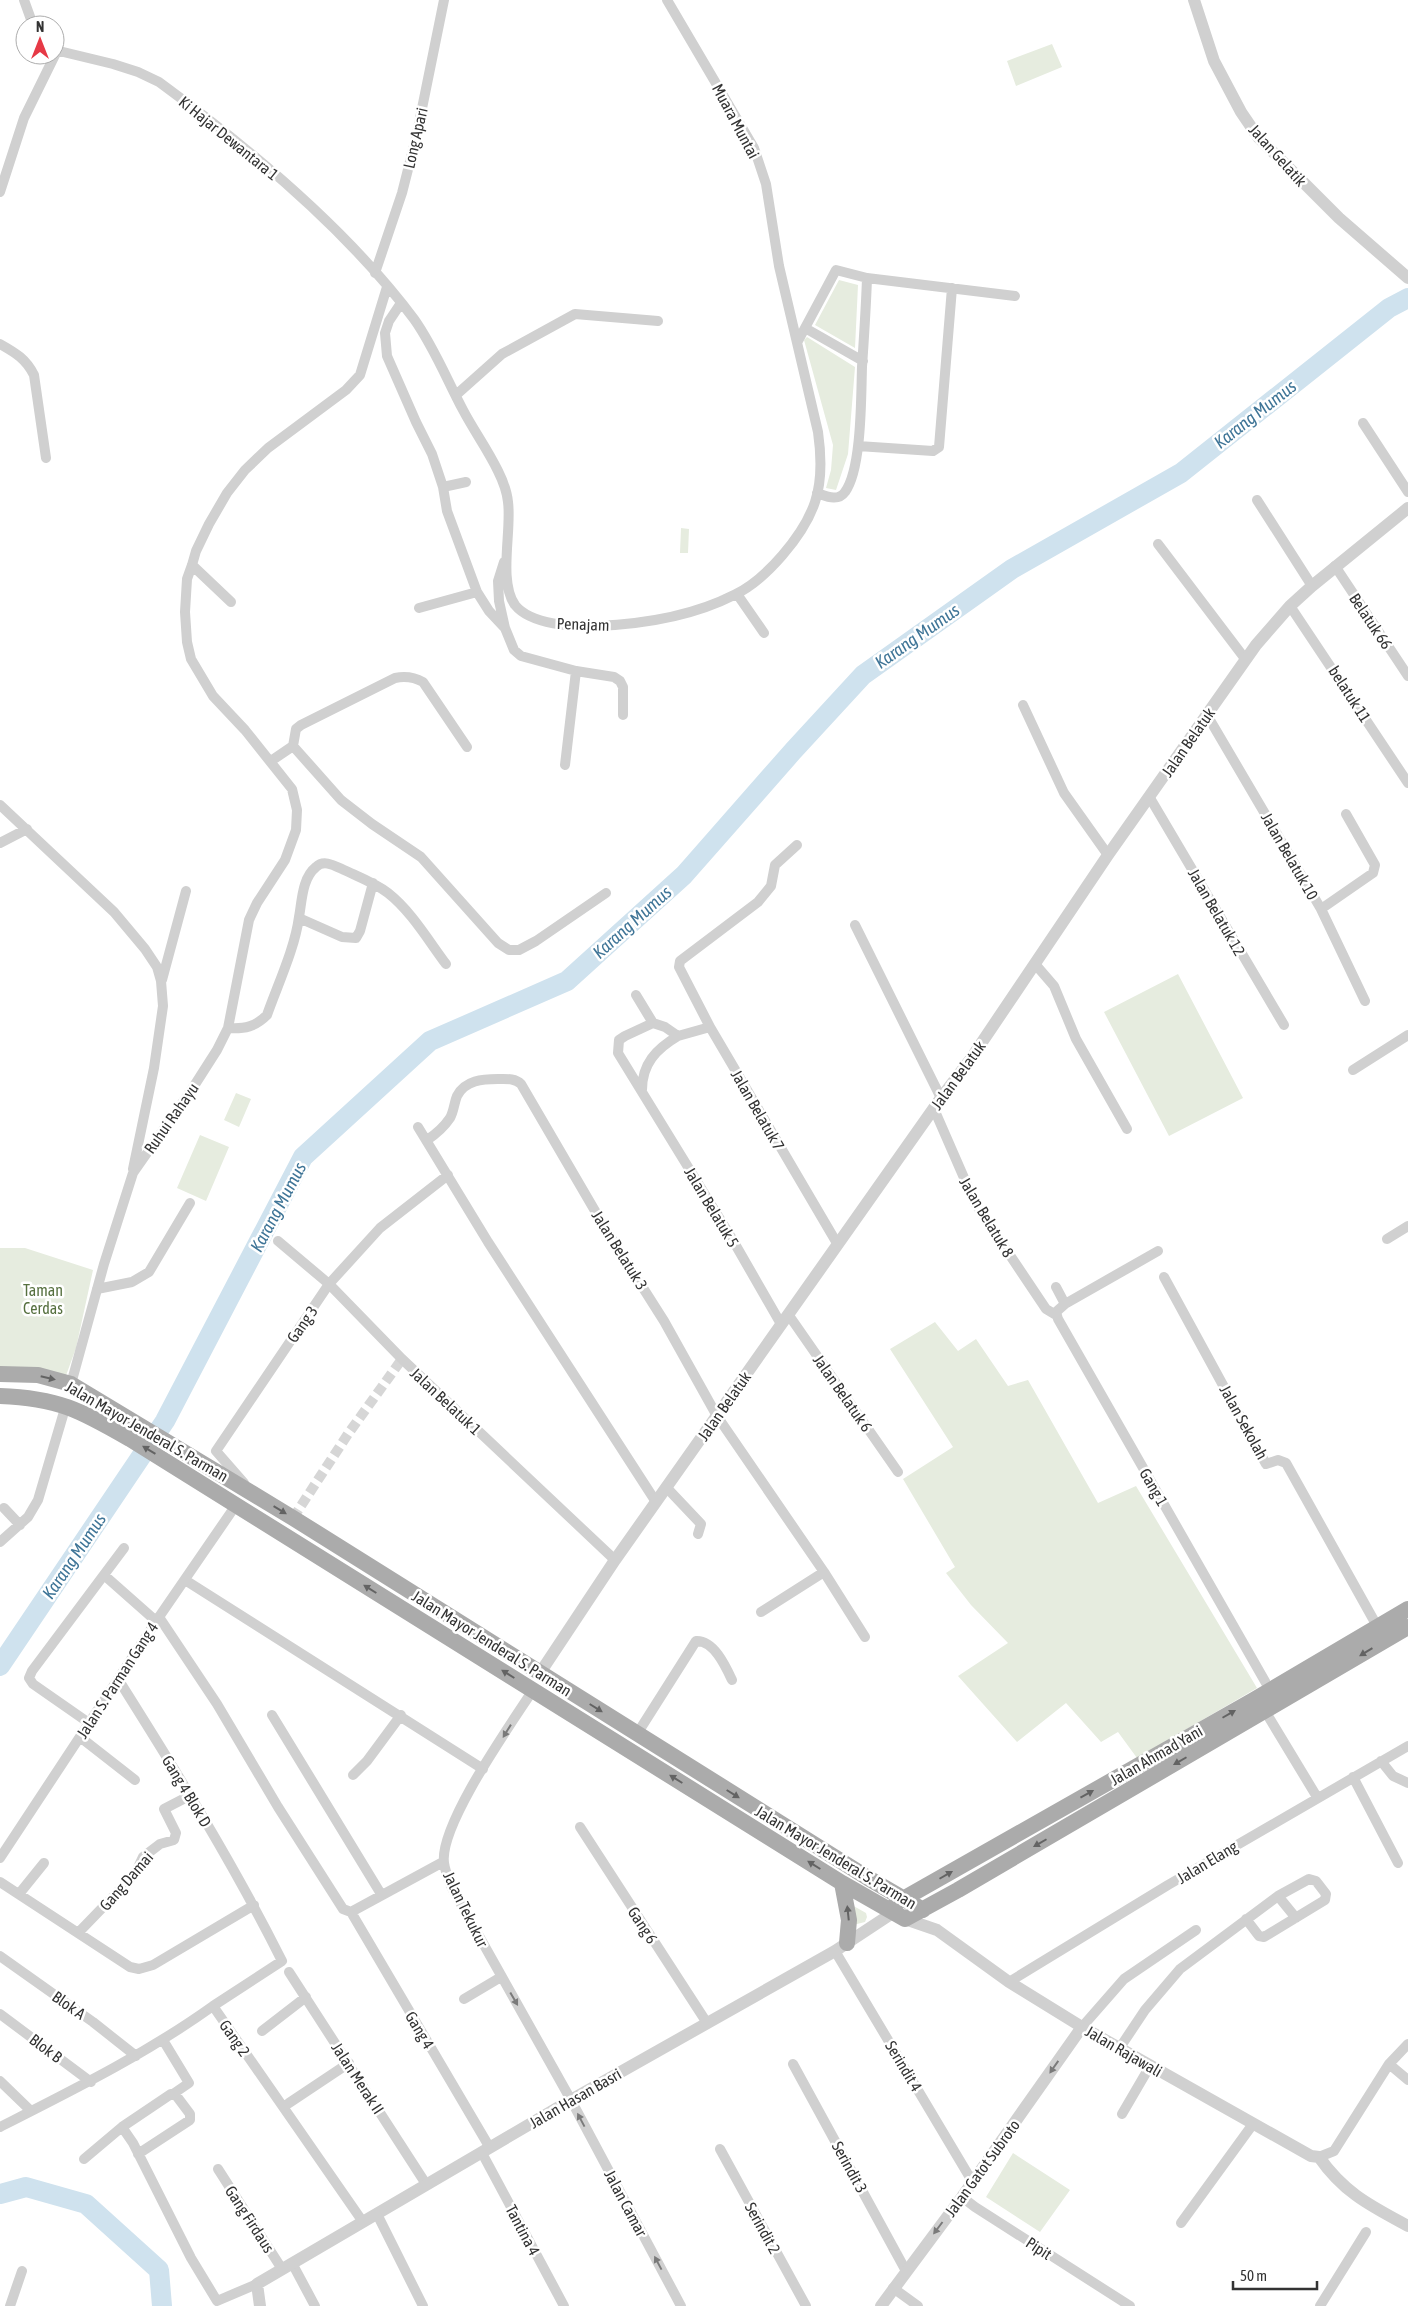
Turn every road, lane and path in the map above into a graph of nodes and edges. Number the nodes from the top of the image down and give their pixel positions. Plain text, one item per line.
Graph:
1 (24, 0) edge
2 (444, 0) edge
3 (667, 0) edge
4 (1194, 0) edge
5 (29, 15) edge
6 (65, 55) edge
7 (49, 65) edge
8 (0, 192) edge
9 (375, 272) junction
10 (867, 278) junction
11 (1408, 278) edge
12 (387, 287) junction
13 (952, 288) junction
14 (1015, 296) dead end
15 (401, 304) junction
16 (658, 321) dead end
17 (805, 328) junction
18 (798, 341) junction
19 (0, 344) edge
20 (863, 361) junction
21 (456, 395) junction
22 (1363, 423) dead end
23 (858, 446) junction
24 (46, 458) dead end
25 (466, 482) dead end
26 (442, 487) junction
27 (1408, 492) edge
28 (817, 493) junction
29 (1257, 500) dead end
30 (1408, 508) edge
31 (1158, 544) dead end
32 (505, 559) junction
33 (192, 565) junction
34 (1335, 566) junction
35 (1312, 586) junction
36 (477, 592) junction
37 (737, 594) junction
38 (231, 602) dead end
39 (1290, 606) junction
40 (419, 608) dead end
41 (505, 628) junction
42 (764, 633) dead end
43 (1246, 660) junction
44 (576, 671) junction
45 (1408, 676) edge
46 (1023, 705) dead end
47 (623, 715) dead end
48 (1207, 715) junction
49 (293, 746) junction
50 (467, 747) dead end
51 (271, 761) junction
52 (565, 765) dead end
53 (1408, 784) edge
54 (1150, 798) junction
55 (0, 805) edge
56 (1346, 814) dead end
57 (27, 829) junction
58 (0, 843) edge
59 (797, 845) dead end
60 (1108, 855) junction
61 (373, 883) junction
62 (186, 891) dead end
63 (606, 893) dead end
64 (1321, 909) junction
65 (299, 918) junction
66 (855, 925) dead end
67 (446, 964) dead end
68 (1035, 964) junction
69 (161, 981) junction
70 (636, 996) dead end
71 (1365, 1001) dead end
72 (653, 1023) junction
73 (1284, 1025) dead end
74 (710, 1027) junction
75 (228, 1028) junction
76 (1408, 1035) edge
77 (678, 1036) junction
78 (1353, 1070) dead end
79 (642, 1091) junction
80 (941, 1098) junction
81 (934, 1109) junction
82 (418, 1126) dead end
83 (1127, 1129) dead end
84 (428, 1140) junction
85 (133, 1173) junction
86 (448, 1175) junction
87 (190, 1203) dead end
88 (1408, 1226) edge
89 (1387, 1240) dead end
90 (278, 1241) dead end
91 (838, 1246) junction
92 (1158, 1251) dead end
93 (1164, 1277) dead end
94 (329, 1284) junction
95 (1056, 1287) dead end
96 (97, 1289) junction
97 (1065, 1304) junction
98 (1056, 1315) junction
99 (784, 1319) junction
100 (0, 1374) edge
101 (73, 1376) junction
102 (0, 1396) edge
103 (66, 1405) junction
104 (717, 1416) junction
105 (898, 1472) dead end
106 (666, 1487) junction
107 (253, 1493) junction
108 (656, 1502) junction
109 (236, 1505) junction
110 (4, 1508) dead end
111 (20, 1525) junction
112 (698, 1534) dead end
113 (0, 1542) edge
114 (124, 1548) dead end
115 (615, 1560) junction
116 (824, 1572) junction
117 (104, 1575) junction
118 (185, 1580) junction
119 (1408, 1609) edge
120 (761, 1612) dead end
121 (157, 1619) junction
122 (1377, 1626) junction
123 (1408, 1627) edge
124 (865, 1637) dead end
125 (540, 1672) junction
126 (118, 1679) junction
127 (732, 1680) dead end
128 (533, 1690) junction
129 (1270, 1690) junction
130 (1265, 1711) junction
131 (272, 1715) dead end
132 (401, 1715) junction
133 (89, 1723) junction
134 (638, 1734) junction
135 (80, 1737) junction
136 (1408, 1746) edge
137 (628, 1749) junction
138 (1381, 1761) junction
139 (483, 1768) junction
140 (353, 1774) dead end
141 (1354, 1777) junction
142 (135, 1780) dead end
143 (1408, 1783) edge
144 (191, 1795) junction
145 (1317, 1797) junction
146 (580, 1827) dead end
147 (0, 1858) edge
148 (444, 1862) junction
149 (1398, 1862) dead end
150 (44, 1863) dead end
151 (0, 1882) edge
152 (842, 1883) junction
153 (19, 1894) junction
154 (381, 1894) junction
155 (1278, 1896) junction
156 (904, 1899) junction
157 (254, 1905) junction
158 (923, 1910) junction
159 (350, 1912) junction
160 (895, 1913) junction
161 (1296, 1918) junction
162 (1246, 1919) junction
163 (937, 1930) junction
164 (1196, 1930) dead end
165 (78, 1933) junction
166 (841, 1947) junction
167 (0, 1956) edge
168 (289, 1972) dead end
169 (501, 1977) junction
170 (1009, 1982) junction
171 (306, 1997) junction
172 (464, 1999) dead end
173 (213, 2006) junction
174 (0, 2014) edge
175 (706, 2023) junction
176 (1082, 2028) junction
177 (262, 2031) dead end
178 (164, 2040) junction
179 (1408, 2044) edge
180 (1119, 2048) junction
181 (136, 2056) junction
182 (349, 2063) junction
183 (793, 2064) dead end
184 (1388, 2064) junction
185 (1150, 2066) junction
186 (1408, 2080) edge
187 (0, 2081) edge
188 (91, 2082) junction
189 (173, 2094) junction
190 (571, 2100) junction
191 (289, 2103) dead end
192 (31, 2111) junction
193 (1122, 2114) dead end
194 (1253, 2124) junction
195 (0, 2127) edge
196 (122, 2127) junction
197 (720, 2149) dead end
198 (486, 2151) junction
199 (138, 2154) junction
200 (1319, 2157) junction
201 (84, 2159) dead end
202 (218, 2169) dead end
203 (972, 2180) junction
204 (426, 2184) junction
205 (962, 2197) junction
206 (377, 2214) junction
207 (363, 2222) junction
208 (1181, 2223) dead end
209 (1408, 2226) edge
210 (1366, 2232) dead end
211 (287, 2266) junction
212 (22, 2271) dead end
213 (906, 2271) junction
214 (257, 2284) junction
215 (893, 2288) junction
216 (1115, 2302) edge
217 (10, 2306) edge
218 (260, 2306) edge
219 (315, 2306) edge
220 (423, 2306) edge
221 (564, 2306) edge
222 (681, 2306) edge
223 (806, 2306) edge
224 (880, 2306) edge
225 (918, 2306) edge
226 (1130, 2306) edge
227 (1320, 2306) edge

1 - 5 street
2 - 9 street, Long Apari
3 - 18 street, Muara Muntai
4 - 11 street, Jalan Gelatik
6 - 9 street, Ki Hajar Dewantara 1
7 - 8 street
9 - 12 street, Penajam
10 - 13 street
10 - 17 street
10 - 20 street
12 - 15 street, Penajam
12 - 33 street, Ruhui Rahayu
13 - 14 street
13 - 23 street
15 - 21 street, Penajam
15 - 26 street
16 - 21 street
17 - 18 street
17 - 20 street
18 - 28 street, Penajam
19 - 24 street
20 - 23 street
21 - 32 street, Penajam
22 - 27 street
23 - 28 street
25 - 26 street
26 - 36 street
28 - 37 street, Penajam
29 - 35 street
30 - 34 street, Jalan Belatuk
31 - 43 street
32 - 37 street, Penajam
32 - 41 street
33 - 38 street
33 - 51 street, Ruhui Rahayu
34 - 35 street, Jalan Belatuk
34 - 45 street, Belatuk 66
35 - 39 street, Jalan Belatuk
36 - 40 street
36 - 41 street
37 - 42 street
39 - 43 street, Jalan Belatuk
39 - 53 street, belatuk 11
41 - 44 street
43 - 48 street, Jalan Belatuk
44 - 47 street
44 - 52 street
46 - 60 street
48 - 54 street, Jalan Belatuk
48 - 64 street, Jalan Belatuk 10
49 - 50 street
49 - 51 street
49 - 63 street
51 - 75 street, Ruhui Rahayu
54 - 60 street, Jalan Belatuk
54 - 73 street, Jalan Belatuk 12
55 - 57 street
56 - 64 street
57 - 58 street
57 - 69 street
59 - 74 street, Jalan Belatuk 7
60 - 68 street, Jalan Belatuk
61 - 65 street
61 - 65 street
61 - 67 street
62 - 69 street
64 - 71 street, Jalan Belatuk 10
65 - 75 street
66 - 80 street
68 - 80 street, Jalan Belatuk
68 - 83 street
69 - 85 street
70 - 72 street
72 - 77 street
72 - 79 street, Jalan Belatuk 5
74 - 77 street
74 - 91 street, Jalan Belatuk 7
75 - 85 street, Ruhui Rahayu
76 - 78 street
77 - 79 street
79 - 99 street, Jalan Belatuk 5
80 - 81 street, Jalan Belatuk
81 - 91 street, Jalan Belatuk
81 - 98 street, Jalan Belatuk 8
82 - 84 street
84 - 86 street
84 - 104 street, Jalan Belatuk 3
85 - 96 street, Ruhui Rahayu
86 - 94 street, Gang 3
86 - 108 street
87 - 96 street
88 - 89 street
90 - 94 street, Jalan Belatuk 1
91 - 99 street, Jalan Belatuk
92 - 97 street
93 - 122 street, Jalan Sekolah
94 - 107 street, Gang 3
94 - 115 street, Jalan Belatuk 1
95 - 97 street
96 - 101 street, Ruhui Rahayu
97 - 98 street
98 - 129 street, Gang 1
99 - 104 street, Jalan Belatuk
99 - 105 street, Jalan Belatuk 6
100 -> 101 main road, Jalan Mayor Jenderal S. Parman
101 - 107 main road, Jalan Mayor Jenderal S. Parman
102 - 103 main road, Jalan Mayor Jenderal S. Parman
109 -> 103 main road, Jalan Mayor Jenderal S. Parman
103 - 111 street
104 - 106 street, Jalan Belatuk
104 - 116 street, Jalan Belatuk 3
106 - 108 street, Jalan Belatuk
106 - 112 street
107 -> 125 main road, Jalan Mayor Jenderal S. Parman
108 - 115 street, Jalan Belatuk
109 - 118 street, Jalan S. Parman Gang 4
128 -> 109 main road, Jalan Mayor Jenderal S. Parman
110 - 111 street
111 - 113 street
114 - 117 street
115 - 125 street, Jalan Belatuk
116 - 120 street
116 - 124 street, Jalan Belatuk 3
117 - 121 street, Gang 4
117 - 133 street
118 - 121 street, Jalan S. Parman Gang 4
118 - 132 street
119 - 122 main road, Jalan Ahmad Yani
121 - 126 street, Jalan S. Parman Gang 4
121 - 159 street, Gang 4
122 - 129 main road, Jalan Ahmad Yani
123 -> 130 main road, Jalan Ahmad Yani
125 -> 134 main road, Jalan Mayor Jenderal S. Parman
126 - 133 street, Jalan S. Parman Gang 4
126 - 144 street, Gang 4 Blok D
127 - 134 street
128 - 137 main road, Jalan Mayor Jenderal S. Parman
128 -> 139 street, Jalan Tekukur
156 -> 129 main road, Jalan Ahmad Yani
130 - 145 street
130 -> 158 main road, Jalan Ahmad Yani
131 - 154 street
132 - 139 street
132 - 140 street
133 - 135 street, Jalan S. Parman Gang 4
134 - 137 main road
134 -> 156 main road, Jalan Mayor Jenderal S. Parman
135 - 142 street
135 - 147 street, Jalan S. Parman Gang 4
136 - 138 street, Jalan Elang
152 -> 137 main road, Jalan Mayor Jenderal S. Parman
138 - 141 street, Jalan Elang
138 - 143 street
139 - 148 street, Jalan Tekukur
141 - 145 street, Jalan Elang
141 - 149 street
144 - 157 street, Gang 4 Blok D
144 - 165 street, Gang Damai
145 - 170 street, Jalan Elang
146 - 175 street, Gang 6
148 - 154 street
148 - 169 street, Jalan Tekukur
150 - 153 street
151 - 153 street
152 - 160 main road, Jalan Mayor Jenderal S. Parman
166 -> 152 main road
153 - 165 street
154 - 159 street
155 - 161 street
155 - 161 street
155 - 162 street
156 - 158 main road, Jalan Mayor Jenderal S. Parman
156 - 160 main road, Jalan Ahmad Yani
157 - 165 street
157 - 173 street, Gang 4 Blok D
158 - 160 main road, Jalan Ahmad Yani
158 - 163 street, Jalan Mayor Jenderal S. Parman
159 - 198 street, Gang 4
160 - 163 street, Jalan Mayor Jenderal S. Parman
160 - 166 street, Jalan Hasan Basri
161 - 162 street
162 - 180 street
163 - 170 street, Jalan Rajawali
164 - 176 street
166 - 175 street, Jalan Hasan Basri
166 - 203 street, Serindit 4
167 - 181 street, Blok A
168 - 171 street, Jalan Merak II
169 - 172 street
169 -> 190 street, Jalan Tekukur
170 - 176 street, Jalan Rajawali
171 - 177 street
171 - 182 street, Jalan Merak II
173 - 178 street, Gang 2
173 - 207 street, Gang 2
174 - 188 street, Blok B
175 - 190 street, Jalan Hasan Basri
176 - 180 street, Jalan Rajawali
176 -> 203 street, Jalan Gatot Subroto
178 - 181 street, Gang 2
178 - 189 street
179 - 184 street
180 - 185 street, Jalan Rajawali
181 - 188 street, Gang 2
182 - 191 street
182 - 204 street, Jalan Merak II
183 - 213 street, Serindit 3
184 - 186 street
184 - 200 street
185 - 193 street
185 - 194 street, Jalan Rajawali
187 - 192 street
188 - 192 street, Gang 2
189 - 196 street
189 - 199 street
190 - 198 street, Jalan Hasan Basri
222 -> 190 street, Jalan Camar
192 - 195 street, Gang 2
194 - 200 street, Jalan Rajawali
194 - 208 street
196 - 199 street
196 - 201 street
197 - 223 street, Serindit 2
198 - 204 street, Jalan Hasan Basri
198 - 221 street, Tantina 4
199 - 214 street
200 - 209 street
202 - 211 street, Gang Firdaus
203 - 205 street, Jalan Gatot Subroto
204 - 206 street, Jalan Hasan Basri
205 -> 213 street, Jalan Gatot Subroto
205 - 216 street, Pipit
206 - 207 street, Jalan Hasan Basri
206 - 220 street
207 - 211 street, Jalan Hasan Basri
210 - 227 street
211 - 214 street, Jalan Hasan Basri
211 - 219 street
212 - 217 street
213 - 215 street, Jalan Gatot Subroto
214 - 218 street
215 - 224 street, Jalan Gatot Subroto
215 - 225 street
216 - 226 street, Pipit

